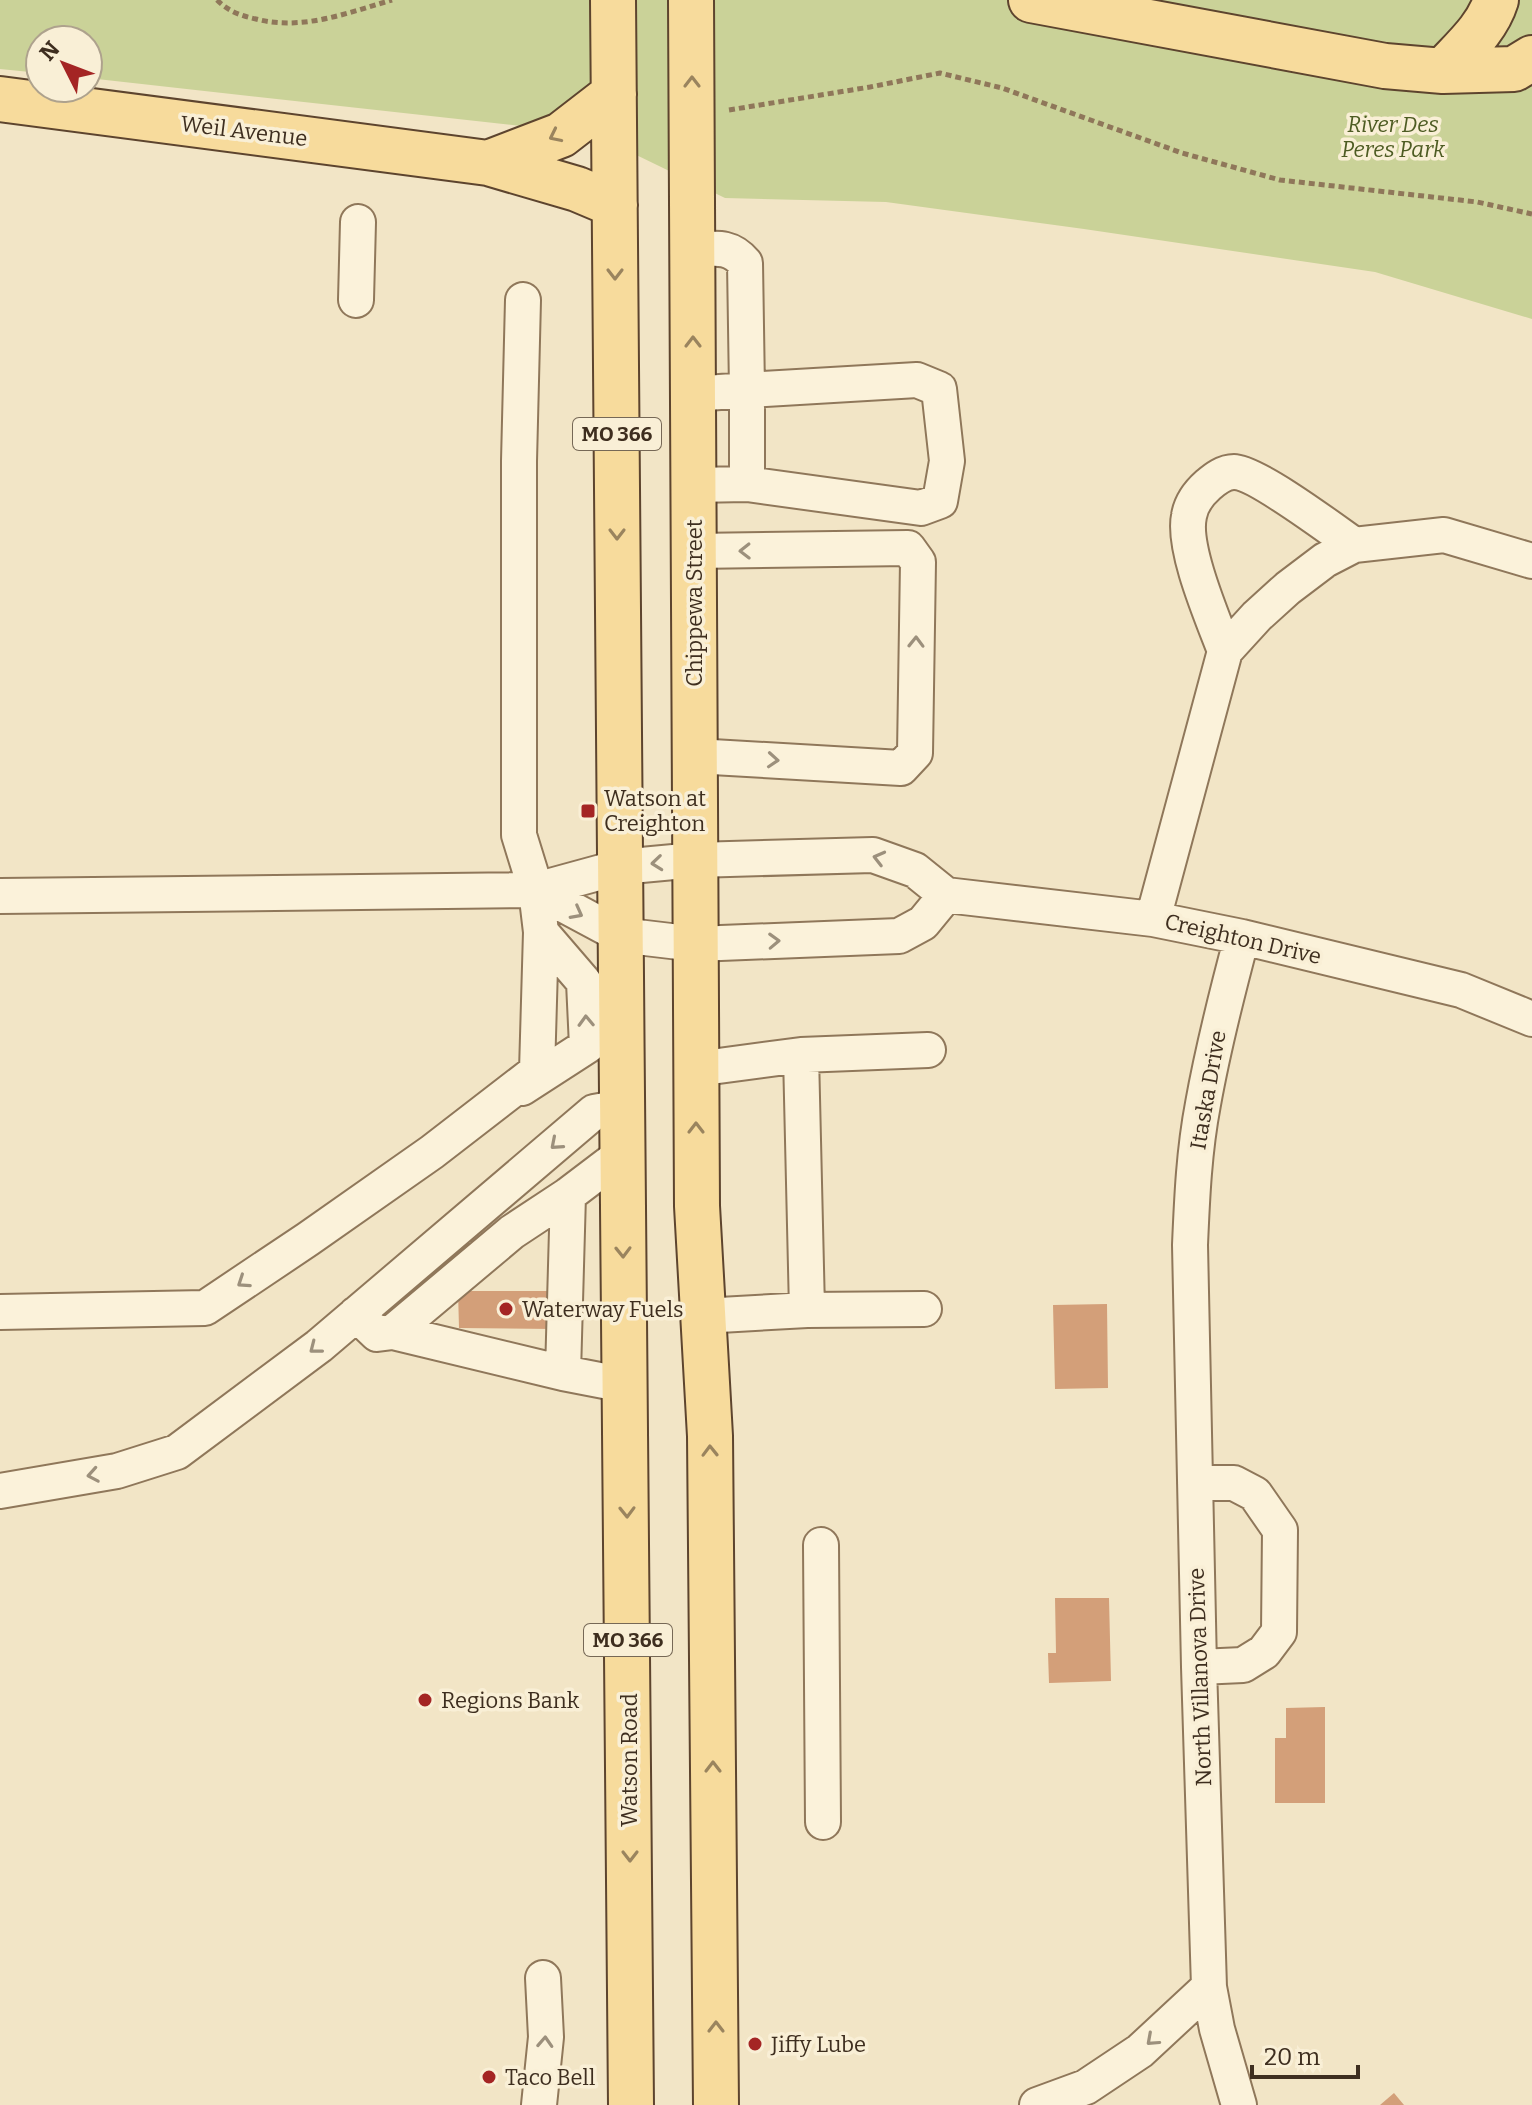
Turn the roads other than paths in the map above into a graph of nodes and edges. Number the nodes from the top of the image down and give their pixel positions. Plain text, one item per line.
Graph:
1 (613, 0) edge
2 (691, 0) edge
3 (1031, 0) edge
4 (1496, 0) edge
5 (1532, 58) edge
6 (1443, 71) junction
7 (614, 94) junction
8 (0, 99) edge
9 (488, 163) junction
10 (615, 205) junction
11 (358, 222) dead end
12 (692, 250) junction
13 (356, 300) dead end
14 (523, 300) dead end
15 (747, 390) junction
16 (693, 394) junction
17 (747, 484) junction
18 (693, 485) junction
19 (1354, 545) junction
20 (694, 551) junction
21 (1532, 561) edge
22 (1225, 651) junction
23 (695, 756) junction
24 (695, 860) junction
25 (620, 867) junction
26 (536, 890) junction
27 (946, 895) junction
28 (0, 896) edge
29 (1153, 919) junction
30 (541, 932) junction
31 (620, 935) junction
32 (1242, 937) junction
33 (696, 944) junction
34 (1532, 1019) edge
35 (928, 1050) dead end
36 (801, 1055) junction
37 (696, 1069) junction
38 (622, 1107) junction
39 (472, 1121) junction
40 (622, 1164) junction
41 (568, 1195) junction
42 (487, 1203) junction
43 (512, 1232) junction
44 (1190, 1245) joint
45 (924, 1309) dead end
46 (807, 1310) junction
47 (0, 1312) edge
48 (356, 1314) junction
49 (702, 1316) junction
50 (393, 1332) junction
51 (563, 1373) junction
52 (625, 1385) junction
53 (1195, 1483) junction
54 (0, 1491) edge
55 (821, 1545) dead end
56 (1199, 1667) junction
57 (823, 1822) dead end
58 (543, 1978) dead end
59 (1209, 1987) junction
60 (539, 2105) edge
61 (631, 2105) edge
62 (716, 2105) edge
63 (1037, 2105) edge
64 (1239, 2105) edge

1 - 7 main road, MO 366
12 -> 2 main road, Chippewa Street / MO 366
3 - 6 main road
4 - 6 main road
5 - 6 main road
7 -> 9 main road
7 - 10 main road, MO 366
8 - 9 main road, Weil Avenue
9 - 10 main road, Weil Avenue
10 -> 25 main road, MO 366
11 - 13 street
12 - 15 street
16 -> 12 main road, Chippewa Street / MO 366
14 - 26 street
15 - 16 street
15 - 17 street
15 - 17 street
16 - 18 main road, Chippewa Street / MO 366
17 - 18 street
18 - 20 main road, Chippewa Street / MO 366
19 - 21 street
19 - 22 street
19 - 22 street
20 - 23 main road, Chippewa Street / MO 366
23 -> 20 street
22 - 29 street
23 - 24 main road, Chippewa Street / MO 366
24 -> 25 street
27 -> 24 street
24 - 33 main road, Chippewa Street / MO 366
25 - 26 street
25 - 31 main road, MO 366
26 - 28 street
26 - 30 street
26 -> 31 street
27 - 29 street, Creighton Drive
33 -> 27 street
29 - 32 street, Creighton Drive
30 - 39 street
39 -> 30 street
31 - 33 street
31 - 38 main road, MO 366
32 - 34 street, Creighton Drive
32 - 44 street, Itaska Drive
33 - 37 main road, Chippewa Street / MO 366
35 - 36 street
36 - 37 street
36 - 46 street
49 -> 37 main road, Chippewa Street / MO 366
38 - 40 main road, MO 366
38 -> 42 street
39 -> 47 street
40 - 41 street
40 -> 52 main road, Watson Road / MO 366
41 - 43 street
41 - 51 street
42 - 43 street
42 - 48 street
43 - 50 street
44 - 53 street, North Villanova Drive
45 - 46 street
46 - 49 street
48 - 50 street
48 -> 54 street
62 -> 49 main road, MO 366
50 - 51 street
51 - 52 street
52 -> 61 main road, Watson Road / MO 366
53 - 56 street, North Villanova Drive
53 - 56 street
55 - 57 street
56 - 59 street, North Villanova Drive
60 -> 58 street
59 -> 63 street
59 - 64 street, North Villanova Drive

